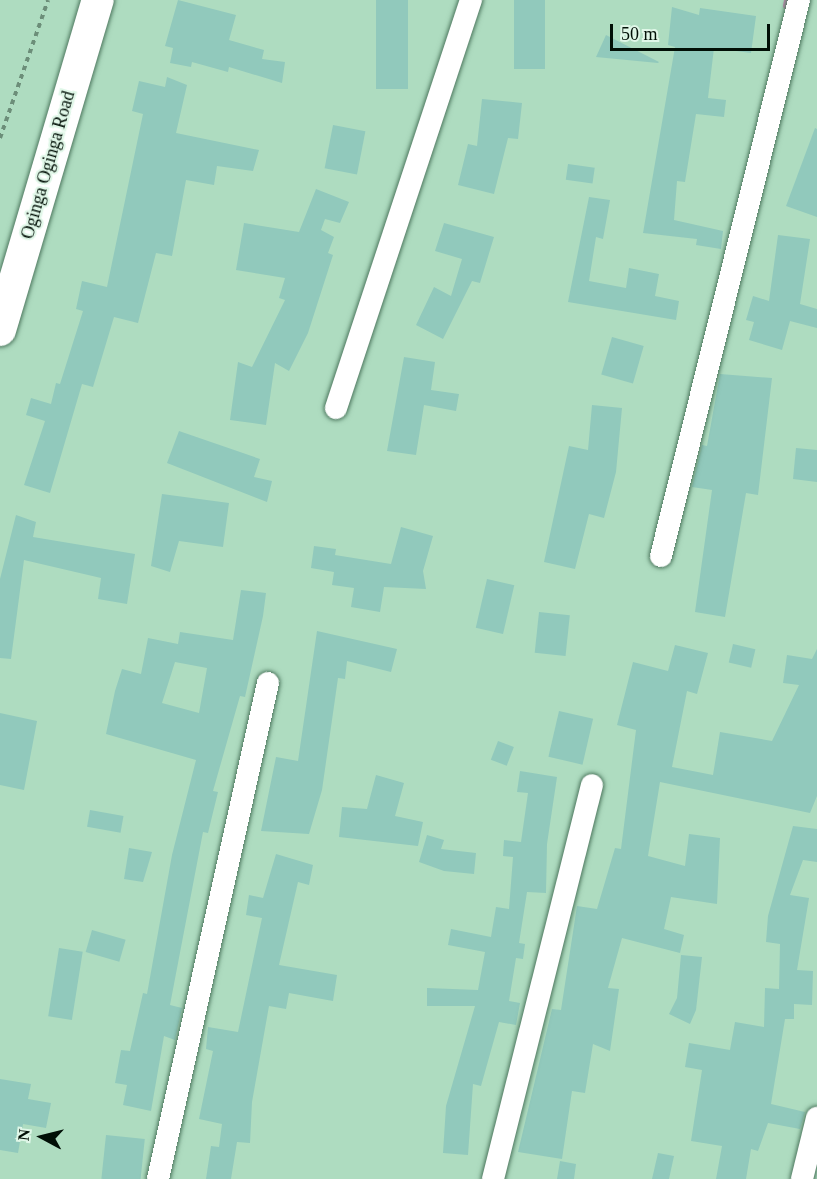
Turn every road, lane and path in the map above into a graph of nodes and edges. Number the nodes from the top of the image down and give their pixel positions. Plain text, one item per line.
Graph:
1 (48, 0) edge
2 (98, 0) edge
3 (471, 0) edge
4 (799, 0) edge
5 (0, 138) edge
6 (0, 330) edge
7 (336, 408) dead end
8 (661, 556) dead end
9 (268, 682) dead end
10 (592, 785) dead end
11 (817, 1118) edge
12 (158, 1179) edge
13 (493, 1179) edge
14 (802, 1179) edge

1 - 5 path
2 - 6 street, Oginga Oginga Road
3 - 7 street
4 - 8 street
9 - 12 street
10 - 13 street
11 - 14 street

